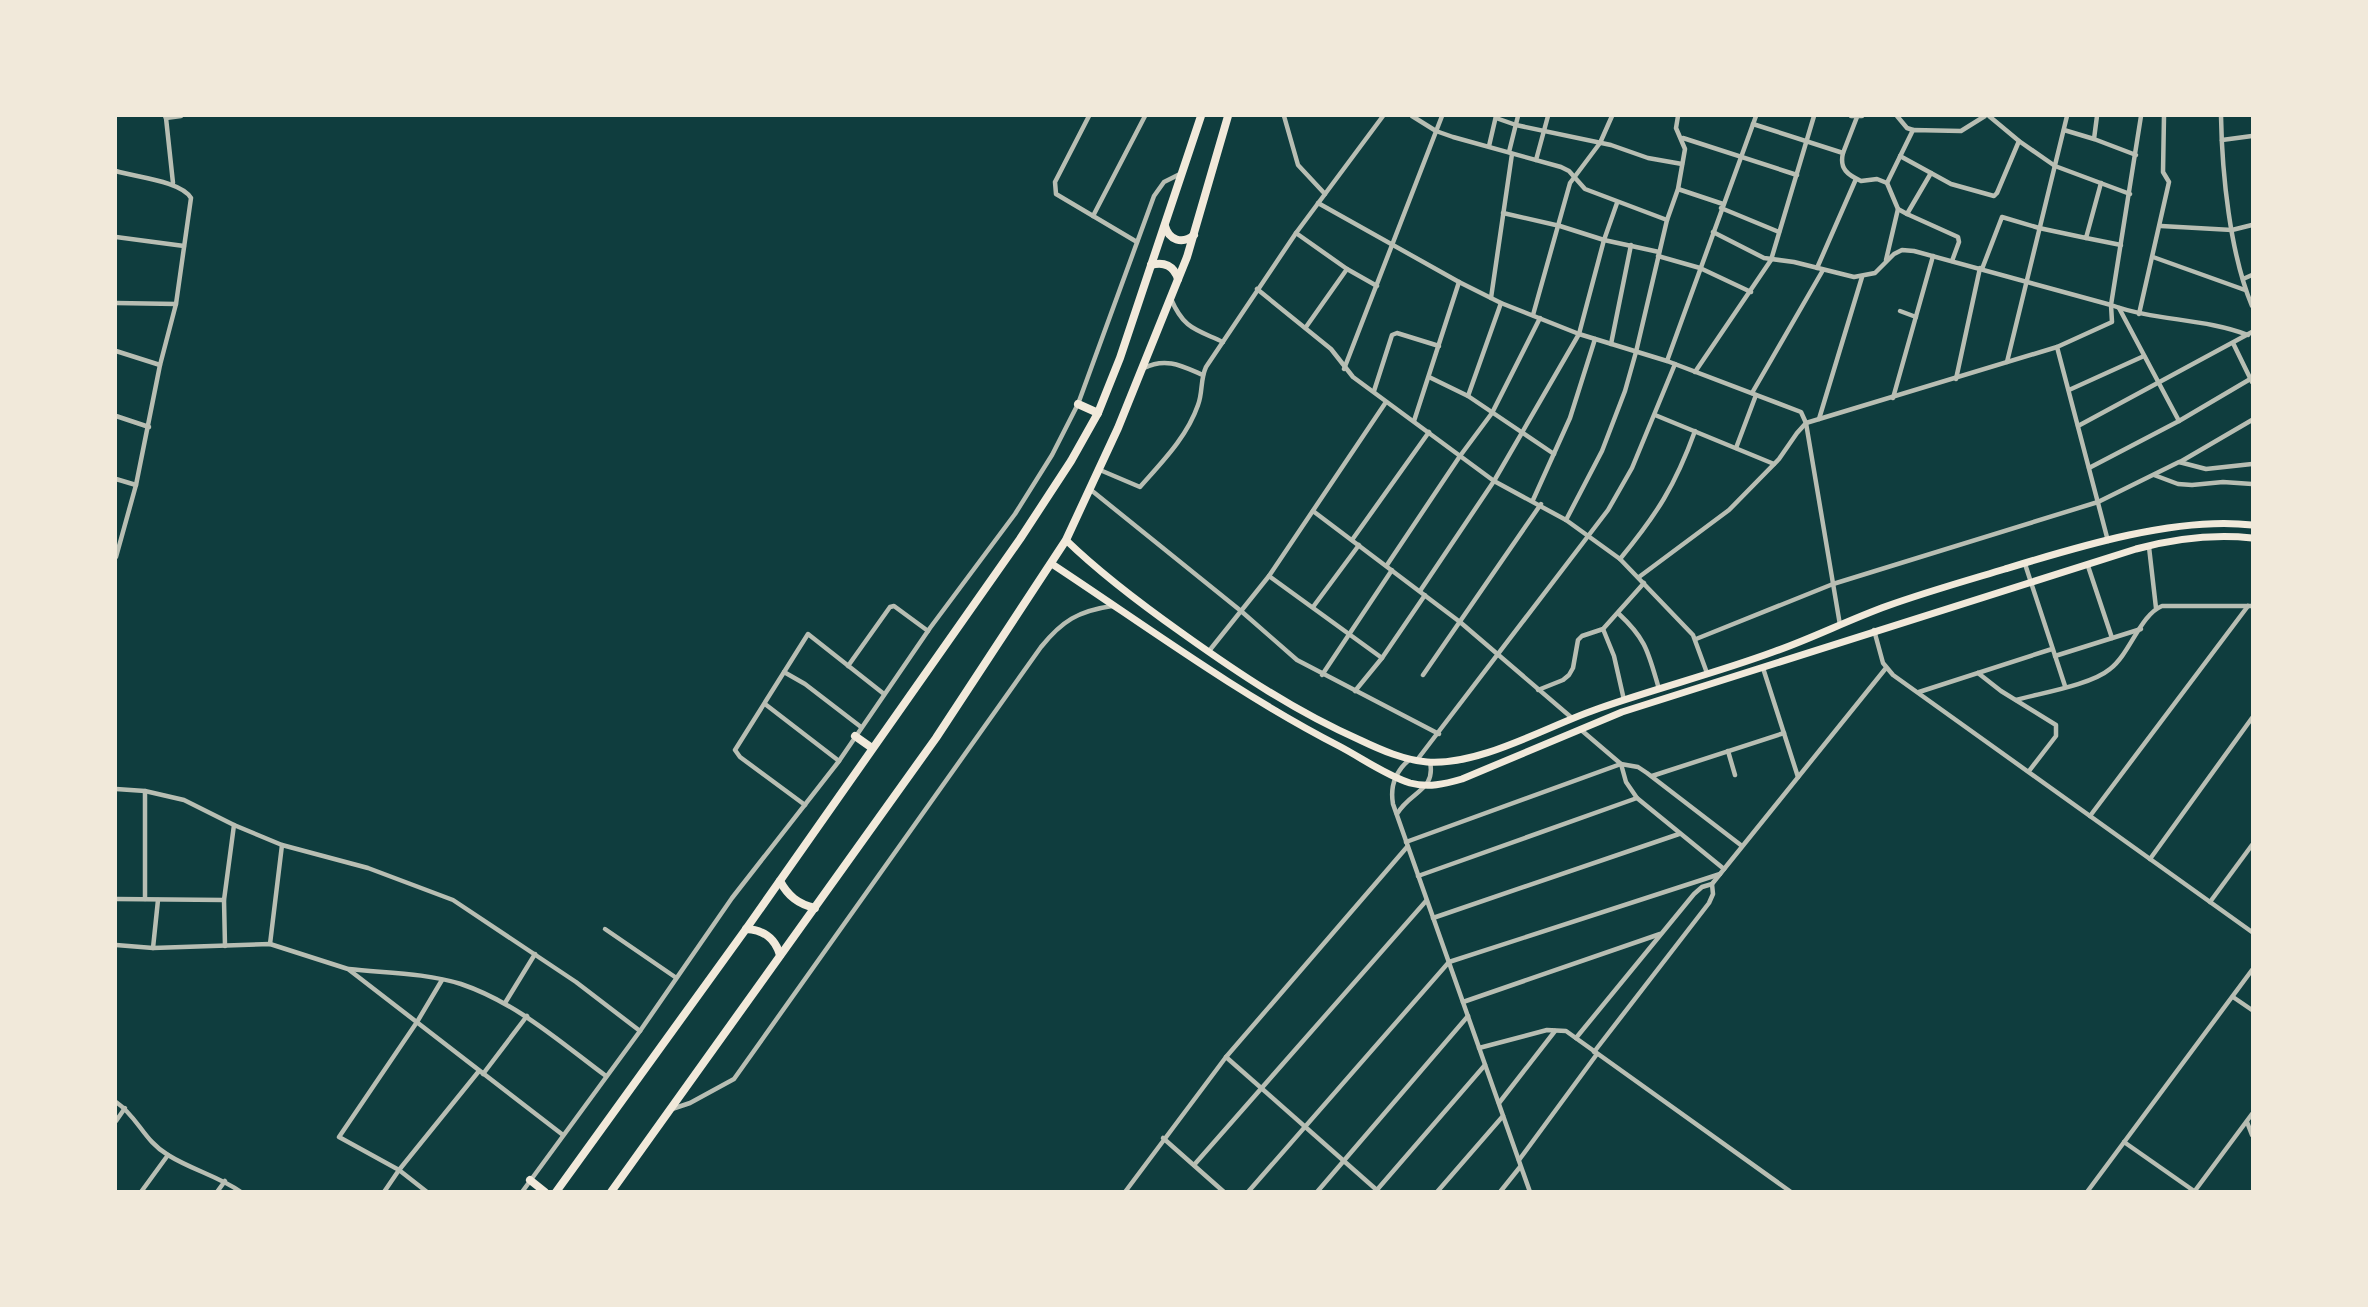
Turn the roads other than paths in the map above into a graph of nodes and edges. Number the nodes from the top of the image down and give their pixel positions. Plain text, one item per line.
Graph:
1 (181, 116) edge
2 (1089, 116) edge
3 (1145, 116) edge
4 (1200, 116) edge
5 (1228, 116) edge
6 (1284, 116) edge
7 (1383, 116) edge
8 (1412, 116) edge
9 (1443, 116) edge
10 (1518, 116) edge
11 (1548, 116) edge
12 (1612, 116) edge
13 (1678, 116) edge
14 (1756, 116) edge
15 (1814, 116) edge
16 (1857, 116) edge
17 (1897, 116) edge
18 (1987, 116) edge
19 (2067, 116) edge
20 (2096, 116) edge
21 (2141, 116) edge
22 (2164, 116) edge
23 (2221, 116) edge
24 (165, 117) edge
25 (1496, 117) edge
26 (1753, 124) junction
27 (1516, 125) junction
28 (1913, 130) junction
29 (2064, 130) junction
30 (1436, 131) junction
31 (1545, 131) junction
32 (2252, 136) edge
33 (1682, 138) junction
34 (2094, 139) junction
35 (2222, 140) junction
36 (2019, 141) junction
37 (1807, 142) junction
38 (1600, 143) junction
39 (1489, 146) junction
40 (1511, 153) junction
41 (1843, 153) junction
42 (2136, 155) junction
43 (1900, 156) junction
44 (1740, 158) junction
45 (1536, 160) junction
46 (1682, 164) junction
47 (2055, 166) junction
48 (116, 171) edge
49 (1183, 173) junction
50 (1931, 173) junction
51 (1797, 175) junction
52 (1574, 177) junction
53 (1856, 179) junction
54 (1887, 183) junction
55 (2101, 183) junction
56 (173, 184) junction
57 (1678, 189) junction
58 (1325, 194) junction
59 (2130, 194) junction
60 (1617, 202) junction
61 (1318, 203) junction
62 (1722, 206) junction
63 (1898, 209) junction
64 (1503, 213) junction
65 (1907, 215) junction
66 (1093, 216) junction
67 (1667, 220) junction
68 (2252, 225) edge
69 (1165, 226) junction
70 (1560, 226) junction
71 (2161, 226) junction
72 (2039, 228) junction
73 (2232, 230) junction
74 (1713, 232) junction
75 (1779, 232) junction
76 (1296, 233) junction
77 (1195, 235) junction
78 (116, 238) edge
79 (2086, 238) junction
80 (1604, 240) junction
81 (1137, 242) junction
82 (1394, 245) junction
83 (1631, 245) junction
84 (2121, 245) junction
85 (184, 246) junction
86 (1659, 254) junction
87 (1933, 256) junction
88 (2153, 257) junction
89 (1771, 260) junction
90 (1886, 261) junction
91 (1952, 261) junction
92 (1151, 265) junction
93 (1700, 268) junction
94 (1820, 269) junction
95 (1981, 269) junction
96 (1347, 270) junction
97 (2252, 275) edge
98 (1862, 277) junction
99 (1178, 279) junction
100 (2243, 279) junction
101 (2027, 281) junction
102 (1459, 282) junction
103 (1377, 286) junction
104 (1257, 289) junction
105 (2246, 290) junction
106 (1751, 292) junction
107 (1491, 298) junction
108 (1171, 299) junction
109 (116, 303) edge
110 (1500, 303) junction
111 (176, 304) junction
112 (2111, 305) junction
113 (2252, 306) edge
114 (2119, 307) junction
115 (1900, 312) dead end
116 (2140, 314) junction
117 (1533, 315) junction
118 (1916, 317) junction
119 (1540, 318) junction
120 (1306, 327) junction
121 (2250, 333) edge
122 (1579, 334) junction
123 (1595, 339) junction
124 (1223, 342) junction
125 (2233, 343) junction
126 (1611, 344) junction
127 (1439, 346) junction
128 (2057, 347) junction
129 (116, 351) edge
130 (1636, 352) junction
131 (2144, 356) junction
132 (1667, 361) junction
133 (2007, 363) junction
134 (1675, 364) junction
135 (160, 365) junction
136 (1144, 368) junction
137 (1344, 369) junction
138 (1695, 372) junction
139 (1203, 375) junction
140 (1429, 377) junction
141 (1956, 379) junction
142 (2252, 380) edge
143 (2159, 383) junction
144 (2068, 390) junction
145 (1374, 391) junction
146 (1754, 394) junction
147 (1468, 396) junction
148 (1893, 398) junction
149 (1386, 402) junction
150 (1078, 404) junction
151 (1097, 413) junction
152 (1492, 414) junction
153 (1655, 415) junction
154 (116, 416) edge
155 (1819, 419) junction
156 (2252, 420) edge
157 (1414, 421) junction
158 (2179, 421) junction
159 (1806, 423) junction
160 (2078, 426) junction
161 (149, 427) junction
162 (1695, 431) junction
163 (1429, 432) junction
164 (1522, 434) junction
165 (1736, 448) junction
166 (1554, 454) junction
167 (1460, 456) junction
168 (2179, 462) junction
169 (1774, 464) junction
170 (2252, 464) edge
171 (2089, 468) junction
172 (1100, 470) junction
173 (2154, 475) junction
174 (116, 479) edge
175 (1494, 481) junction
176 (2252, 484) edge
177 (136, 485) junction
178 (1090, 489) junction
179 (1533, 500) junction
180 (2098, 502) junction
181 (1541, 505) junction
182 (1313, 511) junction
183 (1566, 520) junction
184 (2252, 525) edge
185 (1590, 537) junction
186 (2252, 538) edge
187 (1066, 540) junction
188 (1352, 540) junction
189 (2108, 541) junction
190 (1359, 545) junction
191 (2148, 546) junction
192 (116, 557) edge
193 (1620, 559) junction
194 (2025, 563) junction
195 (1052, 564) junction
196 (1387, 565) junction
197 (2088, 566) junction
198 (1392, 570) junction
199 (1269, 576) junction
200 (1639, 578) junction
201 (1644, 583) junction
202 (2031, 583) junction
203 (1833, 584) junction
204 (1420, 591) junction
205 (1425, 595) junction
206 (1115, 605) junction
207 (2250, 606) edge
208 (1312, 607) junction
209 (2156, 608) junction
210 (1241, 611) junction
211 (1618, 613) junction
212 (1460, 622) junction
213 (1840, 626) junction
214 (1603, 629) junction
215 (2141, 629) junction
216 (928, 631) junction
217 (1874, 631) junction
218 (1348, 633) junction
219 (1696, 639) junction
220 (2112, 639) junction
221 (2052, 649) junction
222 (1209, 652) junction
223 (1496, 654) junction
224 (2055, 656) junction
225 (1382, 658) junction
226 (848, 666) junction
227 (1763, 668) junction
228 (1886, 668) junction
229 (784, 672) junction
230 (1978, 673) junction
231 (1708, 674) junction
232 (1322, 675) junction
233 (1423, 675) dead end
234 (2065, 686) junction
235 (1658, 689) junction
236 (1538, 690) junction
237 (1354, 691) junction
238 (1918, 692) junction
239 (884, 694) junction
240 (1624, 700) junction
241 (2015, 700) junction
242 (765, 704) junction
243 (1572, 718) junction
244 (2252, 718) edge
245 (862, 727) junction
246 (1580, 728) junction
247 (1784, 733) junction
248 (1439, 734) junction
249 (855, 736) junction
250 (872, 748) junction
251 (1728, 751) junction
252 (1413, 759) junction
253 (839, 761) junction
254 (1430, 762) junction
255 (1621, 764) junction
256 (2029, 771) junction
257 (1735, 775) dead end
258 (1652, 776) junction
259 (1395, 777) junction
260 (1798, 777) junction
261 (1428, 786) junction
262 (116, 789) edge
263 (145, 791) junction
264 (1637, 798) junction
265 (805, 805) junction
266 (1397, 814) junction
267 (2090, 816) junction
268 (234, 825) junction
269 (1679, 834) junction
270 (1407, 844) junction
271 (282, 845) junction
272 (2252, 845) edge
273 (1742, 846) junction
274 (2150, 859) junction
275 (1722, 872) junction
276 (1418, 876) junction
277 (780, 881) junction
278 (1712, 884) junction
279 (116, 899) edge
280 (145, 900) junction
281 (158, 900) junction
282 (1427, 900) junction
283 (224, 901) junction
284 (2210, 902) junction
285 (815, 908) junction
286 (1433, 918) junction
287 (605, 929) dead end
288 (746, 929) junction
289 (2252, 932) edge
290 (1660, 934) junction
291 (270, 944) junction
292 (116, 945) edge
293 (225, 946) junction
294 (153, 948) junction
295 (535, 954) junction
296 (780, 955) junction
297 (1449, 962) junction
298 (348, 969) junction
299 (2252, 970) edge
300 (675, 978) junction
301 (442, 980) junction
302 (2233, 997) junction
303 (1463, 1002) junction
304 (505, 1003) junction
305 (2252, 1010) edge
306 (527, 1016) junction
307 (1468, 1016) junction
308 (417, 1022) junction
309 (1556, 1030) junction
310 (640, 1031) junction
311 (1576, 1038) junction
312 (1479, 1048) junction
313 (1595, 1053) junction
314 (1226, 1057) junction
315 (1485, 1065) junction
316 (481, 1072) junction
317 (606, 1076) junction
318 (1261, 1088) junction
319 (116, 1102) edge
320 (1499, 1103) junction
321 (125, 1108) junction
322 (671, 1110) junction
323 (2252, 1114) edge
324 (1503, 1116) junction
325 (116, 1121) edge
326 (2247, 1122) junction
327 (1304, 1126) junction
328 (563, 1135) junction
329 (2252, 1135) edge
330 (1163, 1138) junction
331 (2124, 1142) junction
332 (168, 1155) junction
333 (1343, 1160) junction
334 (1519, 1160) junction
335 (1194, 1164) junction
336 (1521, 1167) junction
337 (398, 1170) junction
338 (530, 1180) junction
339 (225, 1181) junction
340 (1216, 1184) junction
341 (143, 1190) edge
342 (1377, 1191) edge
343 (2194, 1191) edge
344 (150, 1192) edge
345 (218, 1192) edge
346 (241, 1192) edge
347 (384, 1192) edge
348 (427, 1192) edge
349 (522, 1192) edge
350 (545, 1192) edge
351 (556, 1192) edge
352 (611, 1192) edge
353 (1125, 1192) edge
354 (1212, 1192) edge
355 (1224, 1192) edge
356 (1248, 1192) edge
357 (1317, 1192) edge
358 (1437, 1192) edge
359 (1500, 1192) edge
360 (1530, 1192) edge
361 (1791, 1192) edge
362 (2087, 1192) edge

1 - 24 street
2 - 66 street
3 - 66 street
4 - 49 main road
5 - 77 main road
6 - 58 street
7 - 58 street
8 - 30 street
9 - 30 street
10 - 27 street
11 - 31 street
12 - 38 street
13 - 33 street
14 - 26 street
15 - 37 street
16 - 41 street
17 - 28 street
18 - 28 street
18 - 36 street
19 - 29 street
20 - 34 street
21 - 42 street
22 - 71 street
23 - 35 street
24 - 56 street
25 - 27 street
25 - 39 street
26 - 37 street
26 - 44 street
27 - 31 street
27 - 40 street
28 - 43 street
29 - 34 street
29 - 47 street
30 - 39 street
30 - 82 street
31 - 38 street
31 - 45 street
32 - 35 street
33 - 44 street
33 - 46 street
34 - 42 street
35 - 73 street
36 - 47 street
36 - 50 street
37 - 41 street
37 - 51 street
38 - 46 street
38 - 52 street
39 - 40 street
40 - 45 street
40 - 64 street
41 - 53 street
42 - 59 street
43 - 50 street
43 - 54 street
44 - 51 street
44 - 62 street
45 - 52 street
46 - 57 street
47 - 55 street
47 - 72 street
48 - 56 street
49 - 69 main road
49 - 81 street
50 - 65 street
51 - 75 street
52 - 60 street
52 - 70 street
53 - 54 street
53 - 94 street
54 - 63 street
55 - 59 street
55 - 79 street
56 - 85 street
57 - 62 street
57 - 67 street
58 - 61 street
59 - 84 street
60 - 67 street
60 - 80 street
61 - 76 street
61 - 82 street
62 - 74 street
62 - 75 street
63 - 65 street
63 - 90 street
64 - 70 street
64 - 107 street
65 - 91 street
66 - 81 street
67 - 86 street
68 - 73 street
69 - 77 main road
69 - 92 main road
70 - 80 street
70 - 117 street
71 - 73 street
71 - 88 street
72 - 79 street
72 - 95 street
72 - 101 street
73 - 100 street
74 - 89 street
74 - 93 street
75 - 89 street
76 - 96 street
76 - 104 street
77 - 99 main road
78 - 85 street
79 - 84 street
80 - 83 street
80 - 122 street
81 - 150 street
82 - 102 street
82 - 103 street
83 - 86 street
83 - 126 street
84 - 112 street
85 - 111 street
86 - 93 street
86 - 130 street
87 - 90 street
87 - 91 street
87 - 118 street
88 - 105 street
88 - 116 street
89 - 94 street
89 - 106 street
90 - 98 street
91 - 95 street
92 - 99 main road
92 - 151 main road
93 - 106 street
93 - 132 street
94 - 98 street
94 - 146 street
95 - 101 street
95 - 141 street
96 - 103 street
96 - 120 street
97 - 100 street
98 - 155 street
99 - 108 main road
100 - 105 street
101 - 112 street
101 - 133 street
102 - 107 street
102 - 127 street
103 - 137 street
104 - 120 street
104 - 124 street
105 - 113 street
106 - 138 street
107 - 110 street
108 - 124 street
108 - 136 main road
109 - 111 street
110 - 117 street
110 - 147 street
111 - 135 street
112 - 114 street
112 - 128 street
114 - 116 street
114 - 131 street
115 - 118 street
116 - 121 street
117 - 119 street
118 - 148 street
119 - 122 street
119 - 152 street
120 - 137 street
121 - 125 street
122 - 123 street
122 - 164 street
123 - 126 street
123 - 166 street
124 - 139 street
125 - 142 street
125 - 143 street
126 - 130 street
127 - 140 street
127 - 145 street
128 - 133 street
128 - 144 street
129 - 135 street
130 - 132 street
130 - 183 street
131 - 143 street
131 - 144 street
132 - 134 street
133 - 141 street
134 - 138 street
134 - 153 street
135 - 161 street
136 - 139 street
136 - 172 main road
137 - 145 street
138 - 146 street
139 - 172 street
140 - 147 street
140 - 157 street
141 - 148 street
142 - 158 street
143 - 158 street
143 - 160 street
144 - 160 street
145 - 149 street
146 - 159 street
146 - 165 street
147 - 152 street
148 - 155 street
149 - 157 street
149 - 182 street
150 - 151 main road
150 - 216 street
151 - 250 main road
152 - 164 street
152 - 167 street
153 - 162 street
153 - 185 street
154 - 161 street
155 - 159 street
156 - 168 street
157 - 163 street
158 - 171 street
159 - 169 street
159 - 203 street
160 - 171 street
161 - 177 street
162 - 165 street
162 - 193 street
163 - 167 street
163 - 188 street
164 - 166 street
164 - 175 street
165 - 169 street
166 - 179 street
167 - 175 street
167 - 196 street
168 - 170 street
168 - 173 street
169 - 200 street
171 - 180 street
172 - 178 main road
173 - 176 street
173 - 180 street
174 - 177 street
175 - 179 street
175 - 204 street
177 - 192 street
178 - 187 main road
178 - 210 street
179 - 181 street
180 - 189 street
180 - 203 street
181 - 183 street
181 - 212 street
182 - 188 street
182 - 199 street
183 - 185 street
184 - 189 main road
185 - 193 street
185 - 223 street
186 - 191 main road
187 - 195 main road
187 - 222 main road
188 - 190 street
189 - 194 main road
190 - 196 street
190 - 208 street
191 - 197 main road
191 - 209 street
193 - 200 street
194 - 202 street
194 - 213 main road
195 - 206 main road
195 - 285 main road
196 - 198 street
197 - 202 main road
197 - 220 street
198 - 204 street
198 - 218 street
199 - 208 street
199 - 210 street
200 - 201 street
201 - 211 street
201 - 219 street
202 - 217 main road
202 - 221 street
203 - 213 street
203 - 219 street
204 - 205 street
205 - 212 street
205 - 225 street
206 - 259 main road
206 - 322 street
207 - 209 street
207 - 267 street
208 - 218 street
209 - 215 street
210 - 222 street
210 - 232 street
211 - 214 street
211 - 235 street
212 - 223 street
212 - 233 street
213 - 231 main road
214 - 236 street
214 - 240 street
215 - 220 street
215 - 234 street
216 - 226 street
216 - 239 street
217 - 227 main road
217 - 228 street
218 - 225 street
218 - 232 street
219 - 231 street
220 - 224 street
221 - 224 street
221 - 230 street
222 - 252 main road
223 - 236 street
223 - 248 street
224 - 234 street
225 - 237 street
226 - 229 street
226 - 239 street
227 - 246 main road
227 - 247 street
228 - 238 street
228 - 260 street
229 - 242 street
229 - 245 street
230 - 238 street
230 - 241 street
231 - 235 main road
232 - 237 street
234 - 241 street
235 - 240 main road
236 - 243 street
237 - 248 street
238 - 256 street
239 - 245 street
240 - 243 main road
241 - 256 street
242 - 253 street
242 - 265 street
243 - 254 main road
244 - 274 street
245 - 249 street
246 - 255 street
246 - 261 main road
247 - 251 street
247 - 260 street
248 - 252 street
249 - 250 main road
249 - 253 street
250 - 277 main road
251 - 257 street
251 - 258 street
252 - 254 main road
252 - 259 street
253 - 265 street
254 - 261 street
255 - 258 street
255 - 264 street
255 - 270 street
256 - 267 street
258 - 273 street
259 - 261 main road
259 - 266 street
260 - 273 street
261 - 266 street
262 - 263 street
263 - 268 street
263 - 280 street
264 - 269 street
264 - 276 street
265 - 300 street
266 - 270 street
267 - 274 street
268 - 271 street
268 - 283 street
269 - 275 street
269 - 286 street
270 - 276 street
270 - 314 street
271 - 291 street
271 - 295 street
272 - 284 street
273 - 275 street
274 - 284 street
275 - 278 street
275 - 297 street
276 - 282 street
277 - 285 main road
277 - 288 main road
278 - 290 street
278 - 313 street
279 - 280 street
280 - 281 street
281 - 283 street
281 - 294 street
282 - 286 street
282 - 318 street
283 - 293 street
284 - 289 street
285 - 296 main road
286 - 297 street
287 - 300 street
288 - 296 main road
288 - 351 main road
290 - 303 street
290 - 311 street
291 - 293 street
291 - 298 street
292 - 294 street
293 - 294 street
295 - 304 street
295 - 310 street
296 - 322 main road
297 - 303 street
297 - 327 street
298 - 301 street
298 - 308 street
299 - 302 street
300 - 310 street
301 - 304 street
301 - 308 street
302 - 305 street
302 - 331 street
303 - 307 street
304 - 306 street
306 - 316 street
306 - 317 street
307 - 312 street
307 - 333 street
308 - 316 street
308 - 337 street
309 - 311 street
309 - 312 street
309 - 320 street
310 - 317 street
311 - 313 street
312 - 315 street
313 - 334 street
313 - 361 street
314 - 318 street
314 - 330 street
315 - 320 street
315 - 342 street
316 - 328 street
316 - 337 street
317 - 328 street
318 - 327 street
318 - 335 street
319 - 321 street
320 - 324 street
321 - 325 street
321 - 332 street
322 - 352 main road
323 - 326 street
324 - 334 street
324 - 358 street
326 - 329 street
326 - 343 street
327 - 333 street
327 - 356 street
328 - 338 street
330 - 335 street
330 - 353 street
331 - 343 street
331 - 362 street
332 - 339 street
332 - 341 street
333 - 342 street
333 - 357 street
334 - 336 street
335 - 340 street
336 - 359 street
336 - 360 street
337 - 347 street
337 - 348 street
338 - 349 street
338 - 350 main road
339 - 345 street
339 - 346 street
340 - 354 street
340 - 355 street
341 - 344 street

